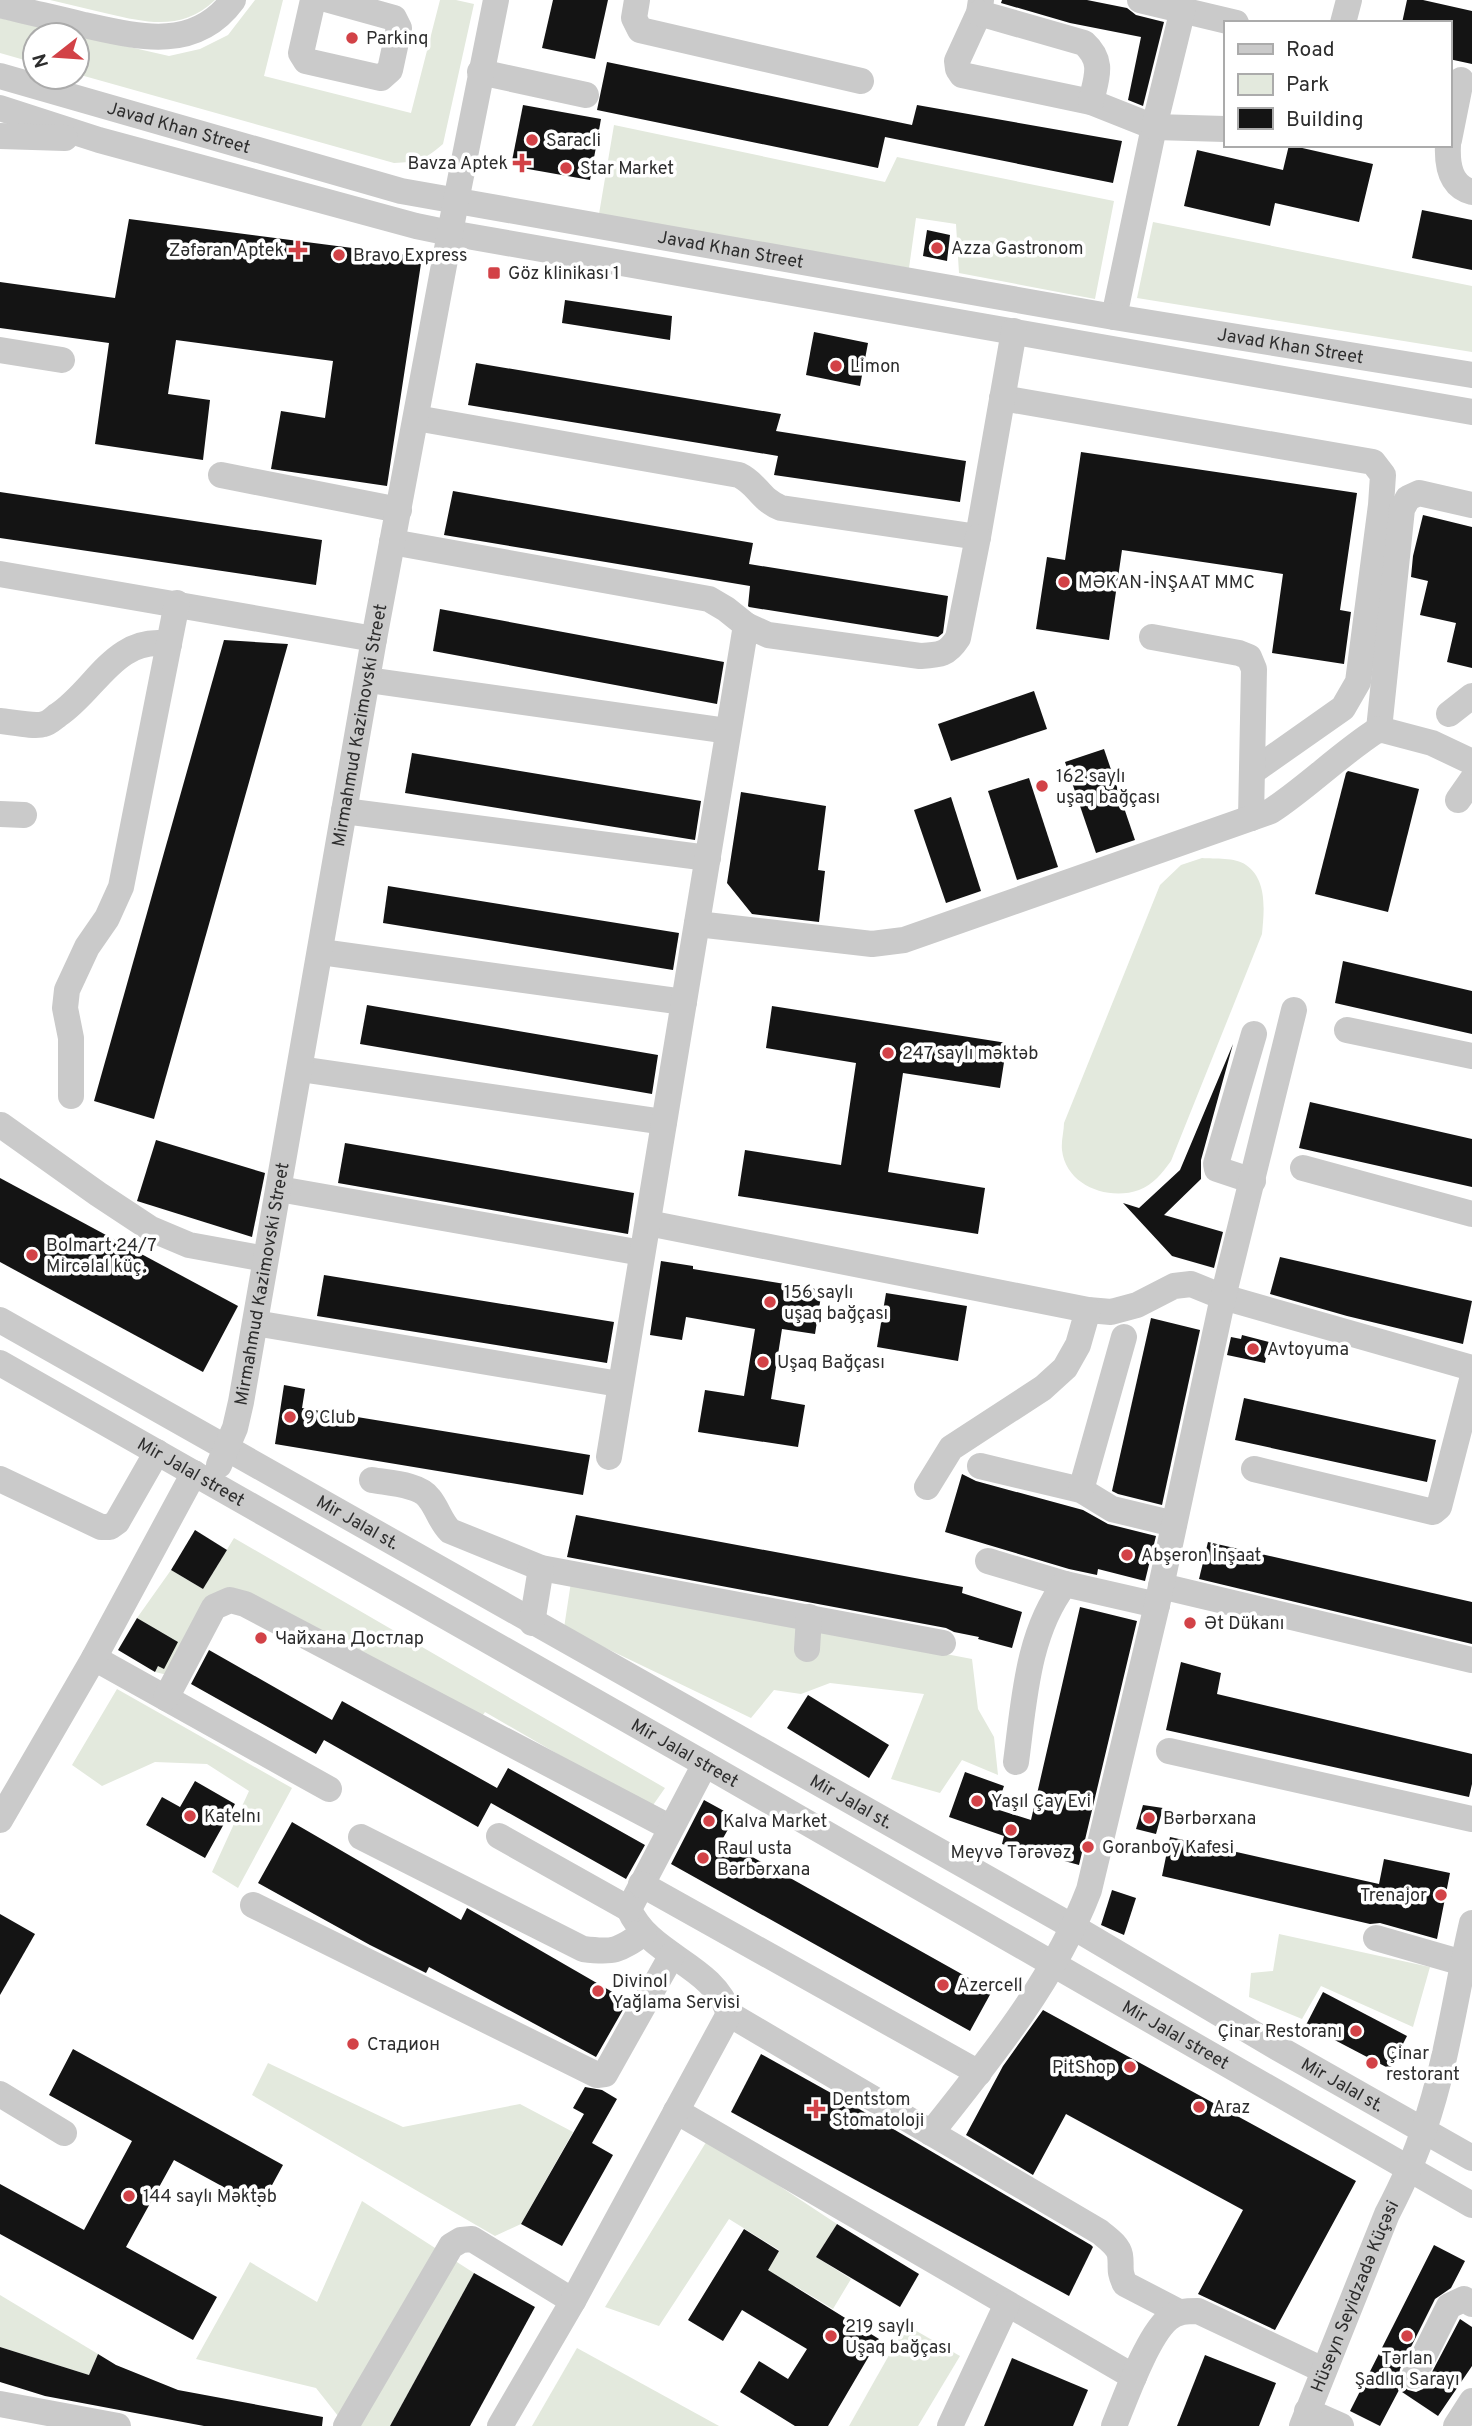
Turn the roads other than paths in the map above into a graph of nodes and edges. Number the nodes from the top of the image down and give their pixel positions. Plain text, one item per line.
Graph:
1 (233, 0) edge
2 (313, 0) edge
3 (329, 0) edge
4 (496, 0) edge
5 (637, 0) edge
6 (1140, 0) edge
7 (1349, 0) edge
8 (0, 5) edge
9 (980, 6) edge
10 (1183, 9) junction
11 (1228, 21) edge
12 (1344, 21) edge
13 (480, 72) junction
14 (0, 76) edge
15 (1461, 80) edge
16 (861, 81) dead end
17 (586, 95) dead end
18 (1091, 102) junction
19 (0, 108) edge
20 (1154, 127) junction
21 (1224, 129) edge
22 (1451, 130) edge
23 (0, 136) edge
24 (99, 140) junction
25 (1448, 147) edge
26 (1472, 192) edge
27 (456, 201) junction
28 (450, 233) junction
29 (1114, 317) junction
30 (1014, 331) junction
31 (0, 350) edge
32 (62, 360) dead end
33 (1472, 374) edge
34 (1002, 398) junction
35 (1472, 412) edge
36 (416, 418) junction
37 (221, 475) dead end
38 (1472, 505) edge
39 (399, 510) junction
40 (978, 537) junction
41 (392, 542) junction
42 (0, 574) edge
43 (177, 604) junction
44 (747, 625) junction
45 (1152, 637) dead end
46 (374, 639) junction
47 (169, 644) junction
48 (368, 680) junction
49 (1472, 696) edge
50 (1449, 714) dead end
51 (0, 721) edge
52 (1379, 729) junction
53 (728, 731) junction
54 (1472, 762) edge
55 (1252, 772) junction
56 (344, 811) junction
57 (1251, 818) junction
58 (708, 858) junction
59 (697, 924) junction
60 (321, 951) junction
61 (684, 1002) junction
62 (1294, 1010) dead end
63 (1347, 1030) dead end
64 (1254, 1034) dead end
65 (1472, 1056) edge
66 (300, 1069) junction
67 (71, 1096) dead end
68 (664, 1122) junction
69 (1, 1125) edge
70 (1303, 1168) dead end
71 (1253, 1181) junction
72 (279, 1189) junction
73 (1472, 1214) edge
74 (648, 1223) junction
75 (642, 1253) junction
76 (265, 1259) junction
77 (1223, 1297) junction
78 (1088, 1310) junction
79 (0, 1321) edge
80 (255, 1323) junction
81 (1124, 1337) dead end
82 (0, 1363) edge
83 (1472, 1368) edge
84 (1472, 1380) edge
85 (620, 1384) junction
86 (227, 1451) junction
87 (157, 1452) junction
88 (609, 1457) dead end
89 (980, 1466) dead end
90 (1254, 1469) dead end
91 (202, 1478) junction
92 (0, 1479) edge
93 (372, 1480) dead end
94 (927, 1487) dead end
95 (1081, 1490) junction
96 (1174, 1524) junction
97 (988, 1561) dead end
98 (541, 1568) junction
99 (1065, 1584) junction
100 (1159, 1595) junction
101 (809, 1617) junction
102 (532, 1623) junction
103 (943, 1643) dead end
104 (807, 1649) dead end
105 (94, 1658) junction
106 (1472, 1660) edge
107 (166, 1698) junction
108 (1169, 1751) dead end
109 (1016, 1762) dead end
110 (705, 1764) junction
111 (329, 1789) dead end
112 (1472, 1819) edge
113 (0, 1820) edge
114 (671, 1828) junction
115 (499, 1836) dead end
116 (361, 1838) dead end
117 (641, 1884) junction
118 (253, 1905) dead end
119 (629, 1909) junction
120 (1472, 1923) edge
121 (1074, 1927) junction
122 (644, 1933) junction
123 (1376, 1938) dead end
124 (672, 1955) junction
125 (1462, 1964) junction
126 (1054, 1965) junction
127 (729, 2014) junction
128 (1460, 2030) edge
129 (979, 2073) junction
130 (0, 2094) edge
131 (676, 2110) junction
132 (1424, 2129) junction
133 (64, 2133) dead end
134 (931, 2133) junction
135 (1472, 2158) edge
136 (1409, 2167) junction
137 (1472, 2204) edge
138 (573, 2301) junction
139 (1007, 2304) junction
140 (1472, 2304) edge
141 (1180, 2312) junction
142 (1323, 2370) junction
143 (1414, 2376) dead end
144 (1134, 2377) junction
145 (1472, 2402) edge
146 (0, 2404) edge
147 (1305, 2419) edge
148 (118, 2426) edge
149 (346, 2426) edge
150 (500, 2426) edge
151 (950, 2426) edge
152 (1114, 2426) edge
153 (1341, 2426) edge
154 (1456, 2426) edge

1 - 8 street
2 - 3 street
4 - 13 street, Mirmahmud Kazimovski Street
5 - 16 street
6 - 10 street
7 - 12 street
9 - 18 street
9 - 18 street
10 - 11 street
10 - 20 street
13 - 17 street
13 - 27 street, Mirmahmud Kazimovski Street
14 - 27 street, Javad Khan Street
15 - 22 street
18 - 20 street
19 - 24 street
20 - 21 street
20 - 29 street
23 - 24 street
24 - 28 street, Javad Khan Street
25 - 26 street
27 - 28 street, Mirmahmud Kazimovski Street
27 - 29 street, Javad Khan Street
28 - 30 street, Javad Khan Street
28 - 36 street, Mirmahmud Kazimovski Street
29 - 33 street, Javad Khan Street
30 - 34 street
30 - 35 street, Javad Khan Street
31 - 32 street
34 - 40 street
34 - 55 street
36 - 39 street, Mirmahmud Kazimovski Street
36 - 40 street
37 - 39 street
38 - 52 street
39 - 41 street, Mirmahmud Kazimovski Street
40 - 44 street
41 - 44 street
41 - 46 street, Mirmahmud Kazimovski Street
42 - 43 street
43 - 46 street
43 - 47 street
44 - 53 street
45 - 55 street
46 - 48 street, Mirmahmud Kazimovski Street
47 - 51 street
47 - 67 street
48 - 53 street
48 - 56 street, Mirmahmud Kazimovski Street
49 - 50 street
52 - 54 street
52 - 57 street
53 - 58 street
55 - 57 street
56 - 58 street
56 - 60 street, Mirmahmud Kazimovski Street
57 - 59 street
58 - 59 street
59 - 61 street
60 - 61 street
60 - 66 street, Mirmahmud Kazimovski Street
61 - 68 street
62 - 71 street
63 - 65 street
64 - 71 street
66 - 68 street
66 - 72 street, Mirmahmud Kazimovski Street
68 - 74 street
69 - 76 street
70 - 73 street
71 - 77 street
72 - 75 street
72 - 76 street, Mirmahmud Kazimovski Street
74 - 75 street
74 - 78 street
75 - 85 street
76 - 80 street, Mirmahmud Kazimovski Street
77 - 78 street
77 - 83 street
77 - 96 street
78 - 94 street
79 - 86 street, Mir Jalal street
80 - 85 street
80 - 86 street, Mirmahmud Kazimovski Street
81 - 95 street
82 - 87 street, Mir Jalal street
84 - 90 street
85 - 88 street
86 - 91 street, Mirmahmud Kazimovski Street
86 - 102 street, Mir Jalal st.
87 - 91 street, Mir Jalal street
87 - 92 street
89 - 95 street
91 - 105 street, Mirmahmud Kazimovski Street
91 - 110 street, Mir Jalal street
93 - 98 street
95 - 96 street
96 - 100 street
97 - 99 street
98 - 101 street
98 - 102 street
99 - 100 street
99 - 109 street
100 - 106 street
100 - 121 street
101 - 103 street
101 - 104 street
102 - 121 street, Mir Jalal st.
105 - 107 street
105 - 113 street, Mirmahmud Kazimovski Street
107 - 111 street
107 - 114 street
108 - 112 street
110 - 114 street
110 - 126 street, Mir Jalal street
114 - 117 street
115 - 119 street
116 - 122 street
117 - 119 street
117 - 129 street
118 - 124 street
119 - 122 street
120 - 125 street, Hüseyn Seyidzadə Küçəsi
121 - 126 street
121 - 132 street, Mir Jalal st.
122 - 124 street
123 - 125 street
124 - 127 street
125 - 128 street, Hüseyn Seyidzadə Küçəsi
126 - 129 street
126 - 136 street, Mir Jalal street
127 - 131 street
127 - 134 street
128 - 132 street, Hüseyn Seyidzadə Küçəsi
129 - 134 street
130 - 133 street
131 - 138 street
131 - 139 street
132 - 135 street, Mir Jalal st.
132 - 136 street, Hüseyn Seyidzadə Küçəsi
134 - 141 street
136 - 137 street
136 - 142 street, Hüseyn Seyidzadə Küçəsi
138 - 149 street
138 - 150 street
139 - 144 street
139 - 151 street
140 - 143 street
141 - 142 street
141 - 144 street
142 - 147 street, Hüseyn Seyidzadə Küçəsi
144 - 152 street
145 - 154 street
146 - 148 street
147 - 153 street

